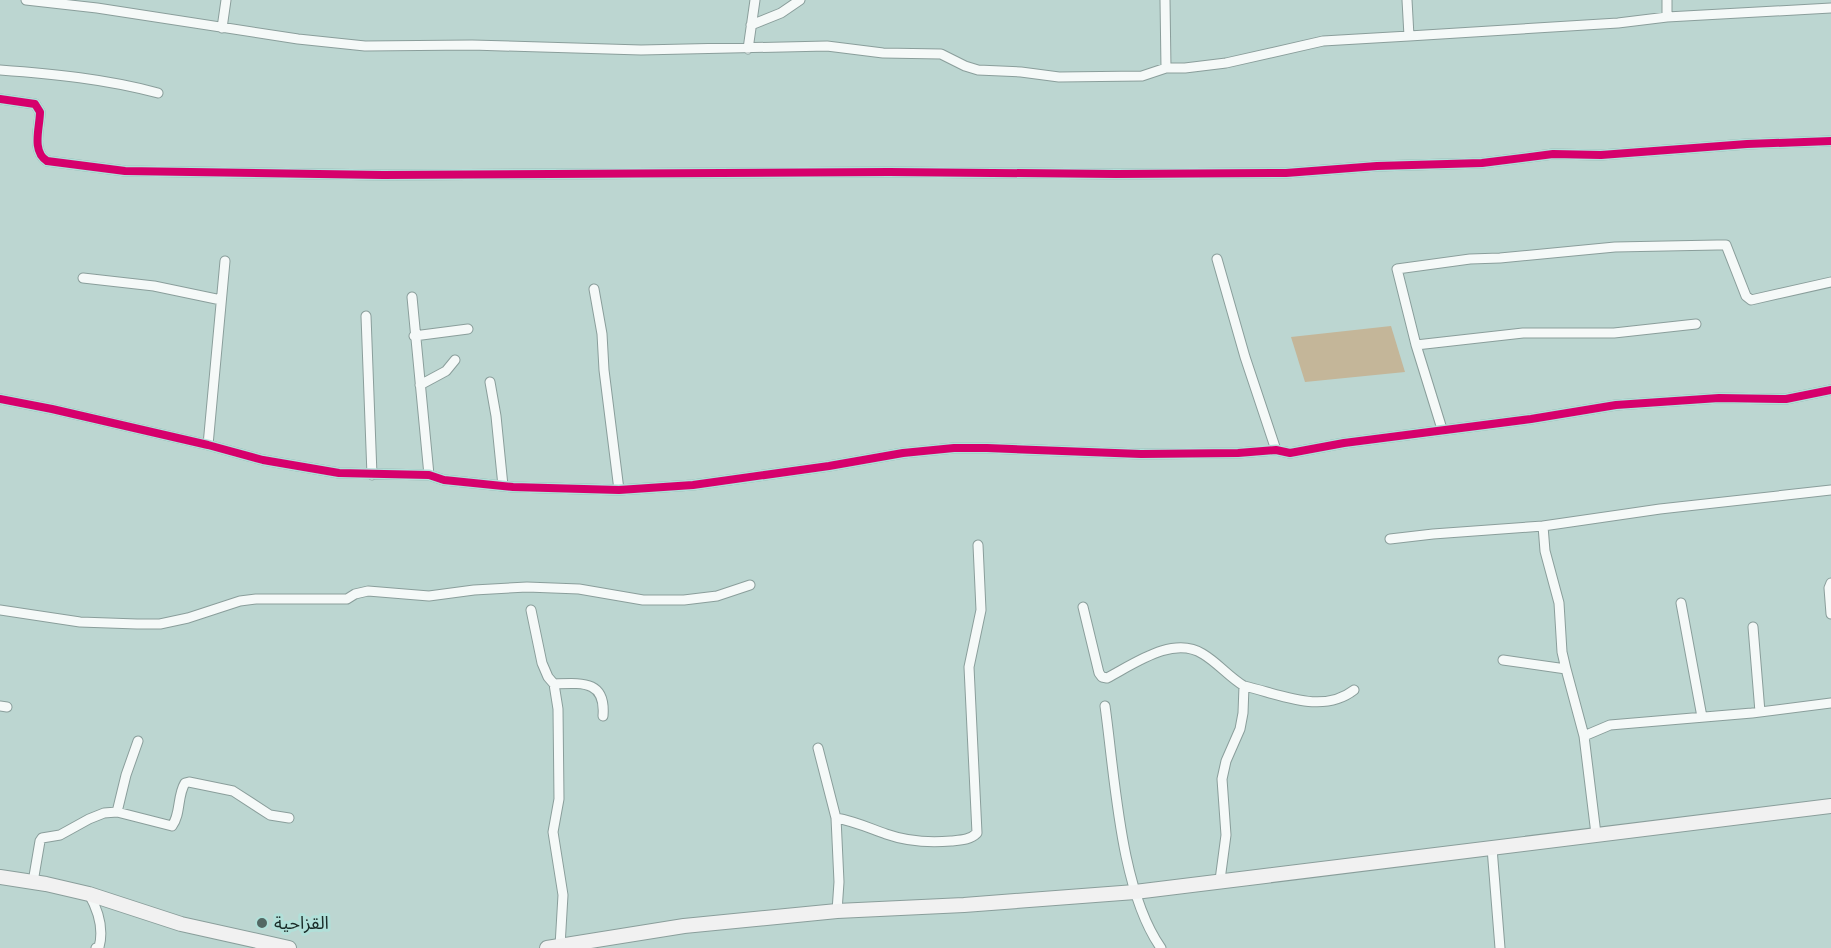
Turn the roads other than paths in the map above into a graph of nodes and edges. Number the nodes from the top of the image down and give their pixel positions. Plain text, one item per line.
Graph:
1 (26, 0) edge
2 (226, 0) edge
3 (755, 0) edge
4 (800, 0) edge
5 (1165, 0) edge
6 (1407, 0) edge
7 (1667, 0) edge
8 (1831, 8) edge
9 (1668, 17) junction
10 (751, 25) junction
11 (222, 28) junction
12 (1409, 36) junction
13 (748, 49) junction
14 (1166, 68) junction
15 (0, 70) edge
16 (158, 93) dead end
17 (0, 99) edge
18 (1831, 141) edge
19 (1217, 259) dead end
20 (225, 261) dead end
21 (83, 278) dead end
22 (1831, 282) edge
23 (594, 289) dead end
24 (411, 297) dead end
25 (221, 300) junction
26 (366, 316) dead end
27 (1696, 324) dead end
28 (468, 329) dead end
29 (414, 336) junction
30 (1416, 345) junction
31 (455, 360) dead end
32 (490, 382) dead end
33 (420, 385) junction
34 (1831, 390) edge
35 (0, 399) edge
36 (1442, 429) junction
37 (208, 444) junction
38 (1276, 450) junction
39 (372, 475) junction
40 (429, 475) junction
41 (503, 486) junction
42 (619, 490) junction
43 (1831, 490) edge
44 (1543, 526) junction
45 (1390, 539) dead end
46 (978, 544) dead end
47 (1831, 583) edge
48 (750, 585) dead end
49 (1681, 603) dead end
50 (1083, 607) dead end
51 (0, 610) edge
52 (531, 610) dead end
53 (1831, 614) edge
54 (1753, 627) dead end
55 (1503, 660) dead end
56 (1566, 669) junction
57 (554, 684) junction
58 (1244, 686) junction
59 (1354, 690) dead end
60 (1831, 704) edge
61 (1105, 706) dead end
62 (1760, 712) junction
63 (603, 716) dead end
64 (1702, 717) junction
65 (1584, 736) junction
66 (138, 741) dead end
67 (818, 748) dead end
68 (1831, 806) edge
69 (117, 812) junction
70 (289, 818) dead end
71 (836, 818) junction
72 (1596, 834) junction
73 (1492, 848) junction
74 (0, 877) edge
75 (1221, 880) junction
76 (33, 882) junction
77 (1135, 892) junction
78 (88, 894) junction
79 (837, 911) junction
80 (554, 947) edge
81 (96, 948) edge
82 (289, 948) edge
83 (1161, 948) edge
84 (1500, 948) edge

1 - 11 street
2 - 11 street
3 - 10 street
4 - 10 street
5 - 14 street
6 - 12 street
7 - 9 street
8 - 9 street
9 - 12 street
10 - 13 street
11 - 13 street
12 - 14 street
13 - 14 street
15 - 16 street
17 - 18 street
19 - 38 street
20 - 25 street
21 - 25 street
22 - 30 street
23 - 42 street
24 - 29 street
25 - 37 street
26 - 39 street
27 - 30 street
28 - 29 street
29 - 33 street
30 - 36 street
31 - 33 street
32 - 41 street
33 - 40 street
34 - 36 street
35 - 37 street
36 - 38 street
37 - 39 street
38 - 42 street
39 - 40 street
40 - 41 street
41 - 42 street
43 - 44 street
44 - 45 street
44 - 56 street
46 - 71 street
47 - 53 street
48 - 51 street
49 - 64 street
50 - 58 street
52 - 57 street
54 - 62 street
55 - 56 street
56 - 65 street
57 - 63 street
57 - 80 street
58 - 59 street
58 - 75 street
60 - 62 street
61 - 77 street
62 - 64 street
64 - 65 street
65 - 72 street
66 - 69 street
67 - 71 street
68 - 72 street
69 - 70 street
69 - 76 street
71 - 79 street
72 - 73 street
73 - 75 street
73 - 84 street
74 - 76 street
75 - 77 street
76 - 78 street
77 - 79 street
77 - 83 street
78 - 81 street
78 - 82 street
79 - 80 street

